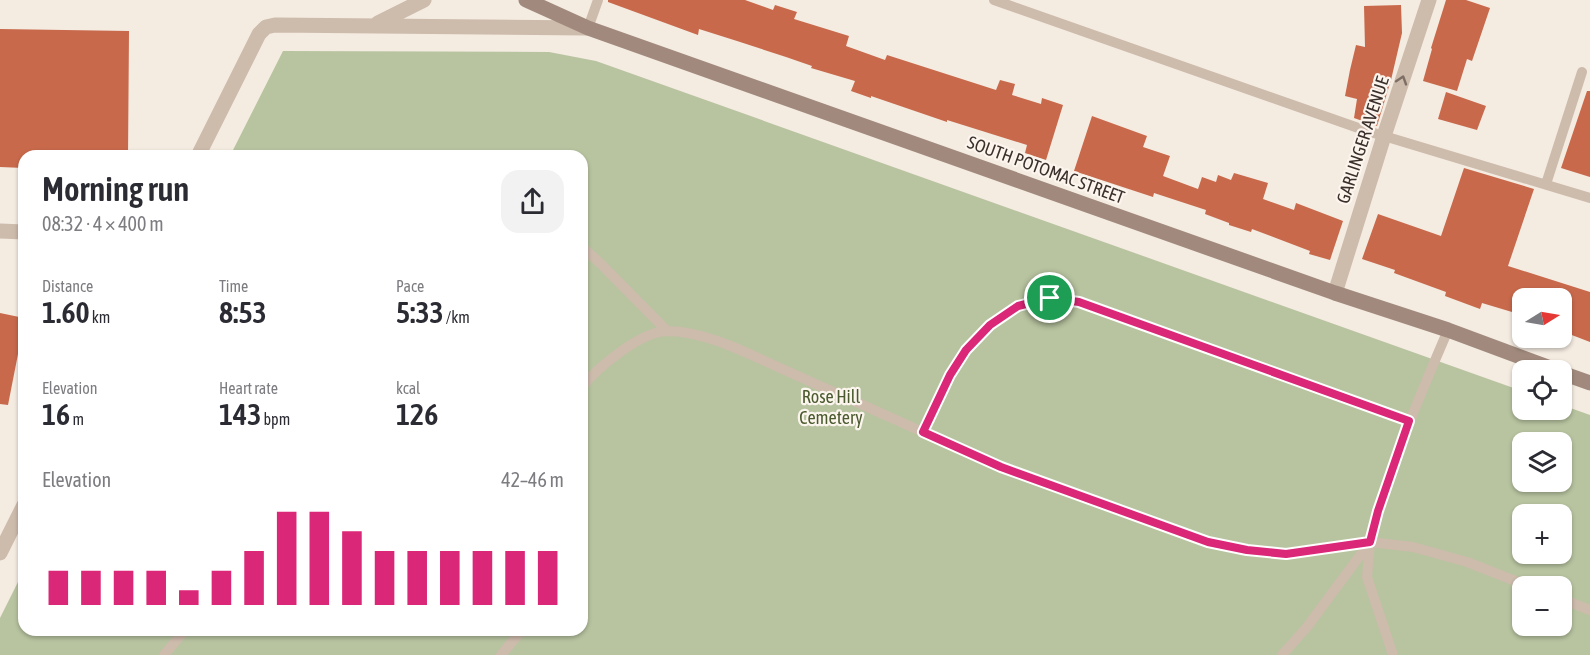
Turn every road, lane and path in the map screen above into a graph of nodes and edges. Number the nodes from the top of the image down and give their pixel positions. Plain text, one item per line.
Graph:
1 (424, 0) edge
2 (526, 0) edge
3 (598, 0) edge
4 (994, 0) edge
5 (1429, 0) edge
6 (375, 25) junction
7 (588, 28) junction
8 (1582, 72) dead end
9 (1384, 136) junction
10 (201, 150) edge
11 (1546, 184) junction
12 (1590, 198) edge
13 (0, 231) edge
14 (18, 231) edge
15 (588, 252) edge
16 (1335, 293) junction
17 (1448, 330) junction
18 (667, 331) junction
19 (1529, 360) edge
20 (1572, 377) edge
21 (588, 380) edge
22 (1590, 383) edge
23 (1409, 421) junction
24 (923, 432) junction
25 (18, 517) edge
26 (1370, 542) junction
27 (0, 553) edge
28 (1512, 580) edge
29 (1572, 603) edge
30 (1590, 610) edge
31 (180, 636) edge
32 (517, 636) edge
33 (164, 655) edge
34 (501, 655) edge
35 (1282, 655) edge
36 (1394, 655) edge

1 - 6 street
2 - 7 main road, SOUTH POTOMAC STREET
3 - 7 lane
4 - 9 lane
9 -> 5 street, GARLINGER AVENUE
6 - 7 street
6 - 10 street
7 - 16 main road, SOUTH POTOMAC STREET
8 - 11 lane
9 - 11 lane
9 - 16 street, GARLINGER AVENUE
11 - 12 lane
13 - 14 street
15 - 18 lane
16 - 17 main road, SOUTH POTOMAC STREET
17 - 19 main road, SOUTH POTOMAC STREET
17 - 23 lane
18 - 21 lane
18 - 24 lane
20 - 22 main road
23 - 24 lane
23 - 26 lane
24 - 26 lane
25 - 27 street
26 - 28 lane
26 - 35 lane
26 - 36 lane
29 - 30 lane
31 - 33 lane
32 - 34 lane

